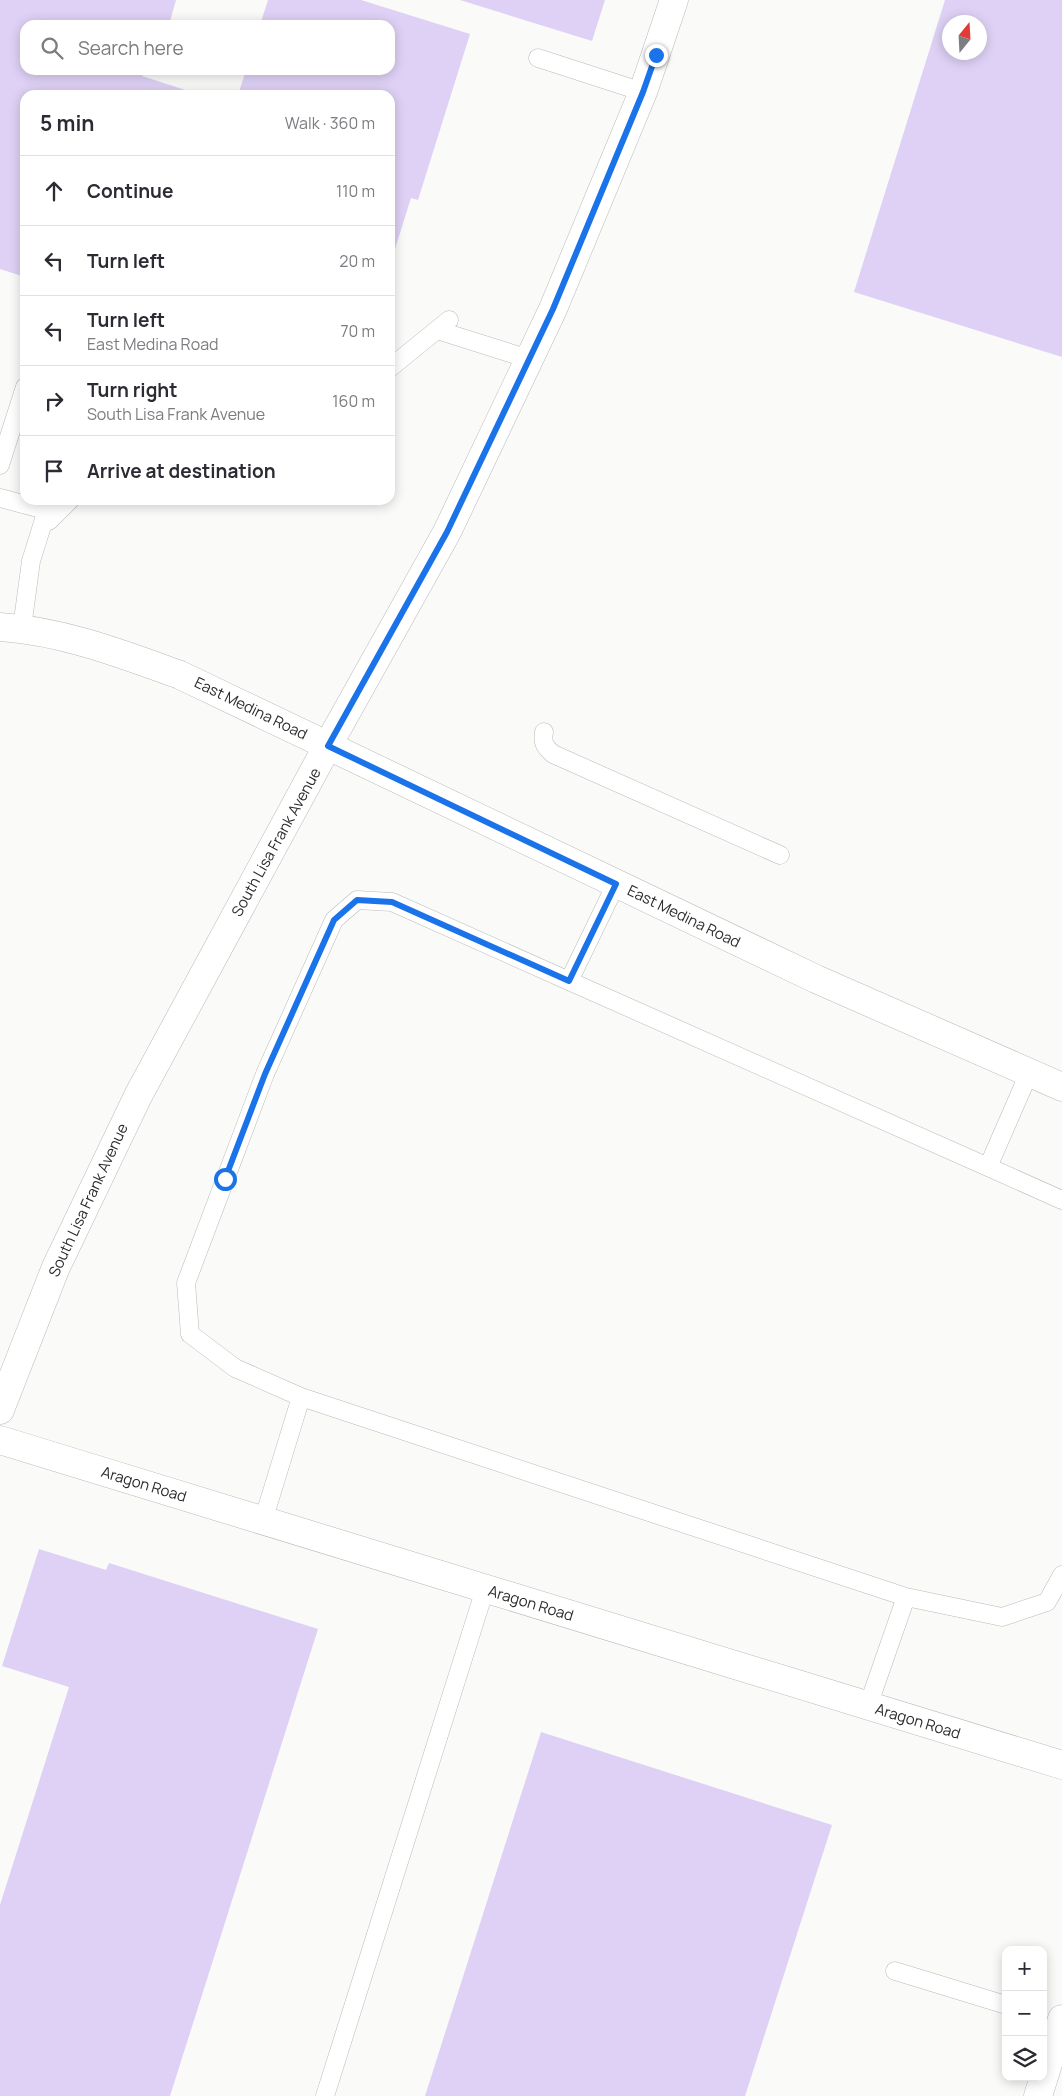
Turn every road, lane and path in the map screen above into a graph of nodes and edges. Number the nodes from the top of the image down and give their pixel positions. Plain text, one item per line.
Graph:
1 (674, 0) edge
2 (538, 58) dead end
3 (643, 92) junction
4 (529, 359) junction
5 (395, 364) edge
6 (20, 403) edge
7 (0, 465) edge
8 (0, 498) edge
9 (20, 502) edge
10 (36, 505) edge
11 (51, 508) edge
12 (11, 627) edge
13 (544, 732) dead end
14 (328, 746) junction
15 (780, 855) dead end
16 (616, 884) junction
17 (569, 981) junction
18 (1029, 1073) junction
19 (1062, 1087) edge
20 (988, 1167) junction
21 (1062, 1200) edge
22 (301, 1398) junction
23 (0, 1410) edge
24 (0, 1440) edge
25 (264, 1521) junction
26 (1062, 1575) edge
27 (485, 1589) junction
28 (906, 1597) junction
29 (868, 1706) junction
30 (1062, 1765) edge
31 (895, 1971) dead end
32 (1002, 2004) edge
33 (1055, 2019) edge
34 (325, 2096) edge
35 (1038, 2096) edge

1 - 3 street, South Lisa Frank Avenue
2 - 3 lane
3 - 4 street, South Lisa Frank Avenue
4 - 5 lane
4 - 14 street, South Lisa Frank Avenue
6 - 7 lane
8 - 9 lane
10 - 11 lane
11 - 12 lane
12 - 14 street, East Medina Road
13 - 15 lane
14 - 16 street, East Medina Road
14 - 23 street, South Lisa Frank Avenue
16 - 17 lane
16 - 18 street, East Medina Road
17 - 20 lane
17 - 22 lane
18 - 19 street, East Medina Road
18 - 20 lane
20 - 21 lane
22 - 25 lane
22 - 28 lane
24 - 25 street, Aragon Road
25 - 27 street, Aragon Road
26 - 28 lane
27 - 29 street, Aragon Road
27 - 34 lane
28 - 29 lane
29 - 30 street, Aragon Road
31 - 32 lane
33 - 35 street

